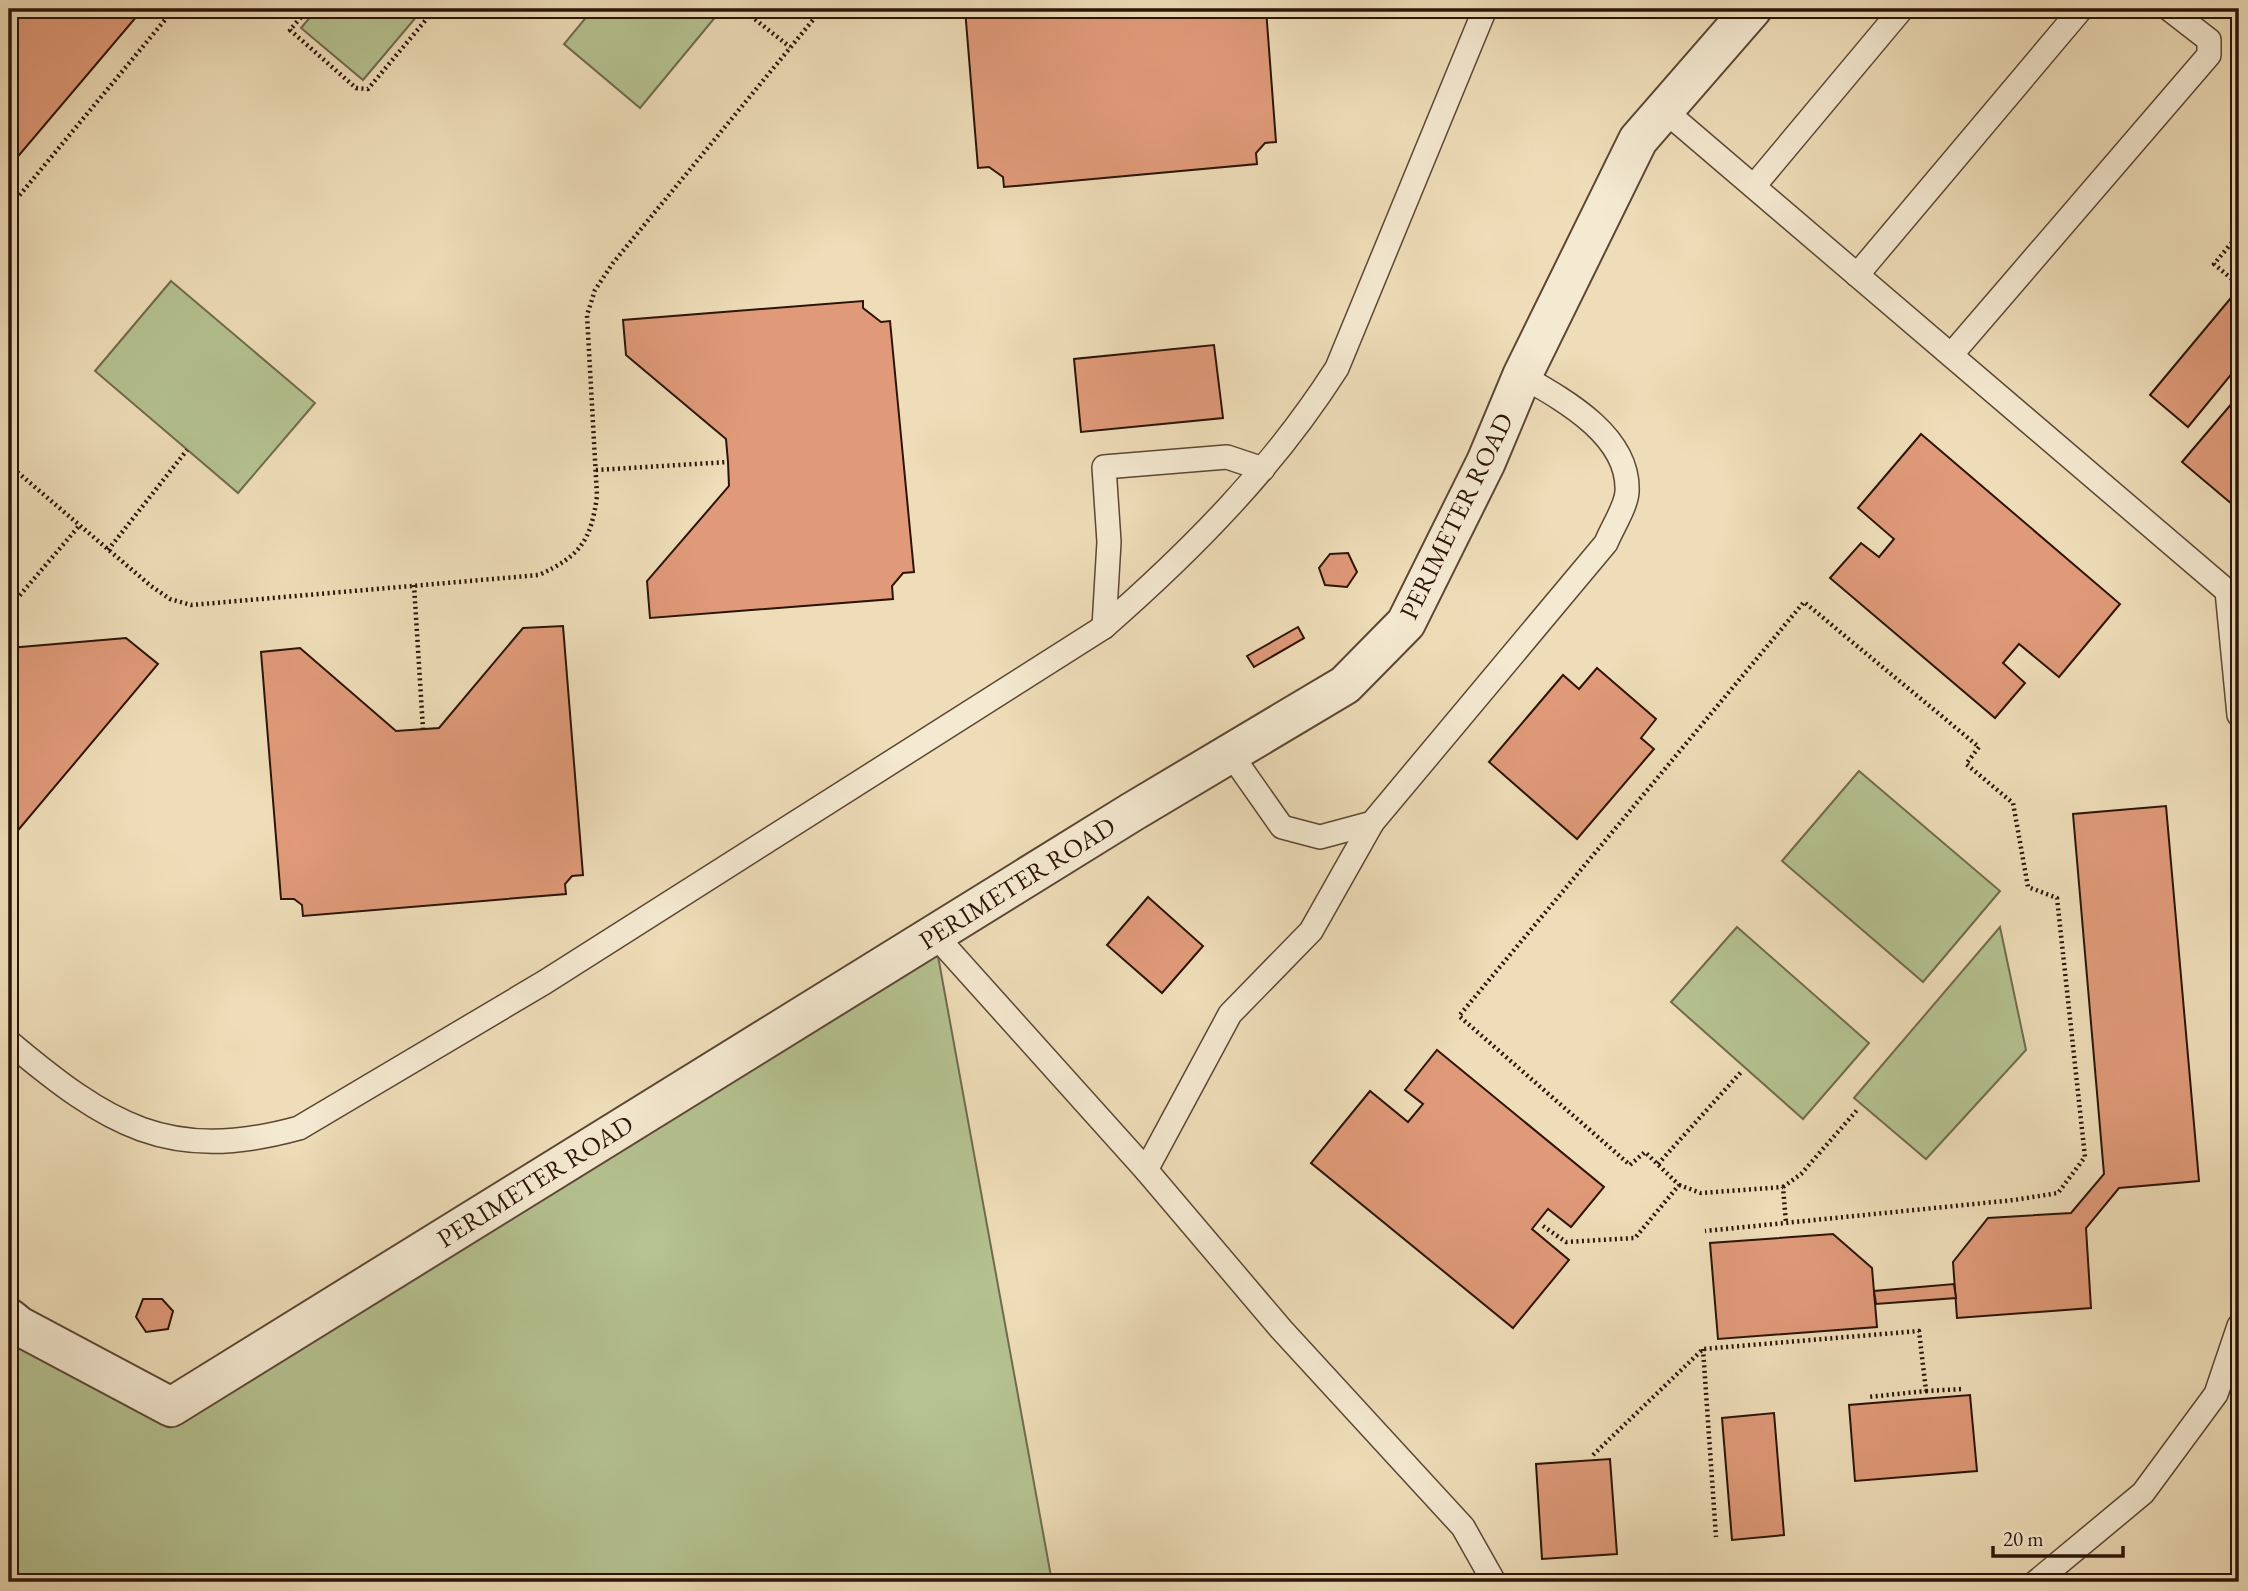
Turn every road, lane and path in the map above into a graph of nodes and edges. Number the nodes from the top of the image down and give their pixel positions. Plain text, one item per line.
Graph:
1 (174, 9) edge
2 (308, 9) edge
3 (435, 9) edge
4 (742, 9) edge
5 (822, 9) edge
6 (1485, 9) edge
7 (1752, 9) edge
8 (1902, 9) edge
9 (2081, 9) edge
10 (2169, 9) edge
11 (790, 47) junction
12 (1664, 110) junction
13 (1754, 186) junction
14 (9, 208) edge
15 (2239, 234) edge
16 (1857, 275) junction
17 (2239, 285) edge
18 (1951, 355) junction
19 (1522, 376) junction
20 (187, 450) dead end
21 (728, 461) dead end
22 (9, 465) edge
23 (1263, 469) junction
24 (596, 470) junction
25 (79, 526) junction
26 (108, 550) junction
27 (414, 585) junction
28 (2233, 589) edge
29 (9, 608) edge
30 (1104, 627) junction
31 (2239, 715) edge
32 (423, 729) dead end
33 (1230, 753) junction
34 (1372, 823) junction
35 (934, 934) junction
36 (9, 1042) edge
37 (1741, 1072) dead end
38 (1857, 1109) dead end
39 (1658, 1164) junction
40 (1146, 1170) junction
41 (1679, 1185) junction
42 (1783, 1187) junction
43 (1786, 1223) junction
44 (1543, 1226) dead end
45 (1705, 1230) dead end
46 (9, 1318) edge
47 (2239, 1326) edge
48 (1703, 1349) junction
49 (1963, 1389) dead end
50 (1926, 1391) junction
51 (1868, 1397) dead end
52 (1593, 1455) dead end
53 (1716, 1537) dead end
54 (1494, 1582) edge
55 (2036, 1582) edge

1 - 14 path
2 - 3 path
4 - 11 path
5 - 11 path
6 - 23 lane
7 - 12 street, PERIMETER ROAD
8 - 13 lane
9 - 16 lane
10 - 18 lane
11 - 24 path
12 - 13 lane
12 - 19 street, PERIMETER ROAD
13 - 16 lane
15 - 17 path
16 - 18 lane
18 - 28 lane
19 - 33 street, PERIMETER ROAD
19 - 34 lane
20 - 26 path
21 - 24 path
22 - 25 path
23 - 30 lane
23 - 30 lane
24 - 27 path
25 - 26 path
25 - 29 path
26 - 27 path
27 - 32 path
28 - 31 lane
30 - 36 lane
33 - 34 lane
33 - 35 street, PERIMETER ROAD
34 - 40 lane
35 - 40 lane
35 - 46 street, PERIMETER ROAD
37 - 39 path
38 - 42 path
39 - 41 path
39 - 43 path
40 - 54 lane
41 - 42 path
41 - 44 path
42 - 43 path
43 - 45 path
47 - 55 lane
48 - 50 path
48 - 52 path
48 - 53 path
49 - 50 path
50 - 51 path

